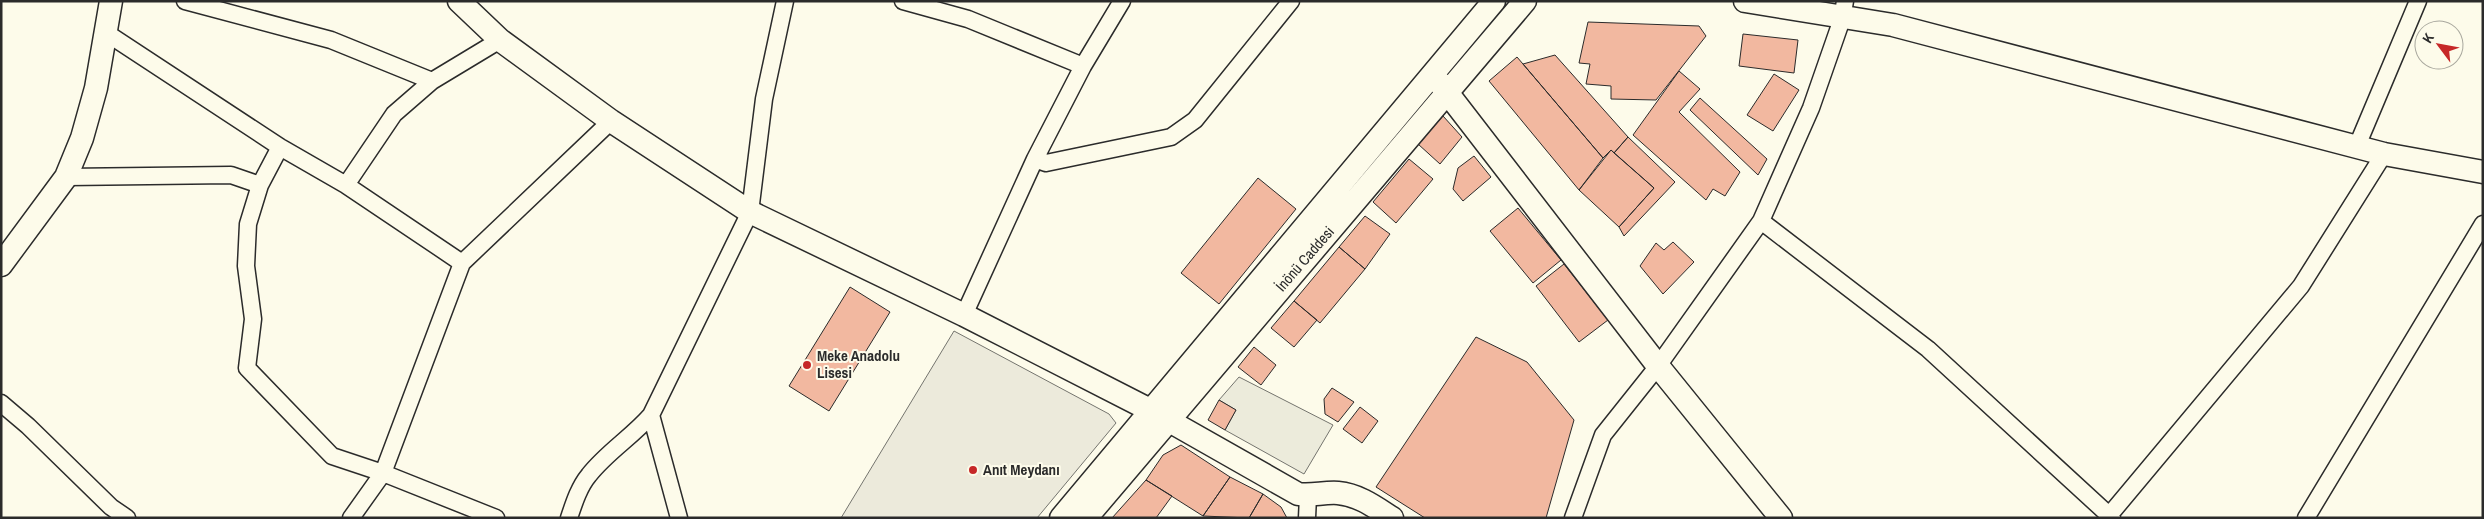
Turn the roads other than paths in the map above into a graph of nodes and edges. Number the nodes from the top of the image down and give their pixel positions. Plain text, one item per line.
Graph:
1 (112, 1) edge
2 (186, 1) edge
3 (459, 1) edge
4 (785, 1) edge
5 (903, 1) edge
6 (1122, 1) edge
7 (1291, 1) edge
8 (1494, 1) edge
9 (1526, 1) edge
10 (1744, 1) edge
11 (2418, 1) edge
12 (1843, 10) edge
13 (105, 32) junction
14 (500, 40) junction
15 (1084, 66) junction
16 (432, 81) junction
17 (1441, 84) junction
18 (611, 121) junction
19 (2357, 146) junction
20 (280, 147) junction
21 (2384, 154) junction
22 (1035, 159) junction
23 (2483, 172) edge
24 (66, 176) junction
25 (260, 185) junction
26 (346, 185) junction
27 (750, 212) junction
28 (1761, 220) junction
29 (2483, 224) edge
30 (462, 263) junction
31 (1, 265) edge
32 (964, 315) junction
33 (1658, 366) junction
34 (1, 403) edge
35 (651, 415) junction
36 (1158, 416) junction
37 (383, 473) junction
38 (1308, 507) edge
39 (107, 512) edge
40 (2109, 517) edge
41 (127, 518) edge
42 (351, 518) edge
43 (496, 518) edge
44 (569, 518) edge
45 (679, 518) edge
46 (1061, 518) edge
47 (1086, 518) edge
48 (1392, 518) edge
49 (1573, 518) edge
50 (1781, 518) edge
51 (2306, 518) edge

1 - 13 street
2 - 16 street
3 - 14 street
4 - 27 street
5 - 15 street
6 - 15 street
7 - 22 street
8 - 17 street, İnönü Caddesi
9 - 17 street, İnönü Caddesi
10 - 12 street
11 - 19 street
12 - 19 street
12 - 28 street
13 - 20 street
13 - 24 street
14 - 16 street
14 - 18 street
15 - 22 street
16 - 26 street
17 - 33 street
17 - 36 street, İnönü Caddesi
18 - 27 street
18 - 30 street
19 - 21 street
20 - 25 street
20 - 26 street
21 - 23 street
21 - 40 street
22 - 32 street
24 - 25 street
24 - 31 street
25 - 37 street
26 - 30 street
27 - 32 street
27 - 35 street
28 - 33 street
28 - 40 street
29 - 51 street
30 - 37 street
32 - 36 street
33 - 49 street
33 - 50 street
34 - 39 street
35 - 44 street
35 - 45 street
36 - 38 street
36 - 46 street, İnönü Caddesi
36 - 47 street, İnönü Caddesi
37 - 42 street
37 - 43 street
38 - 48 street
39 - 41 street

